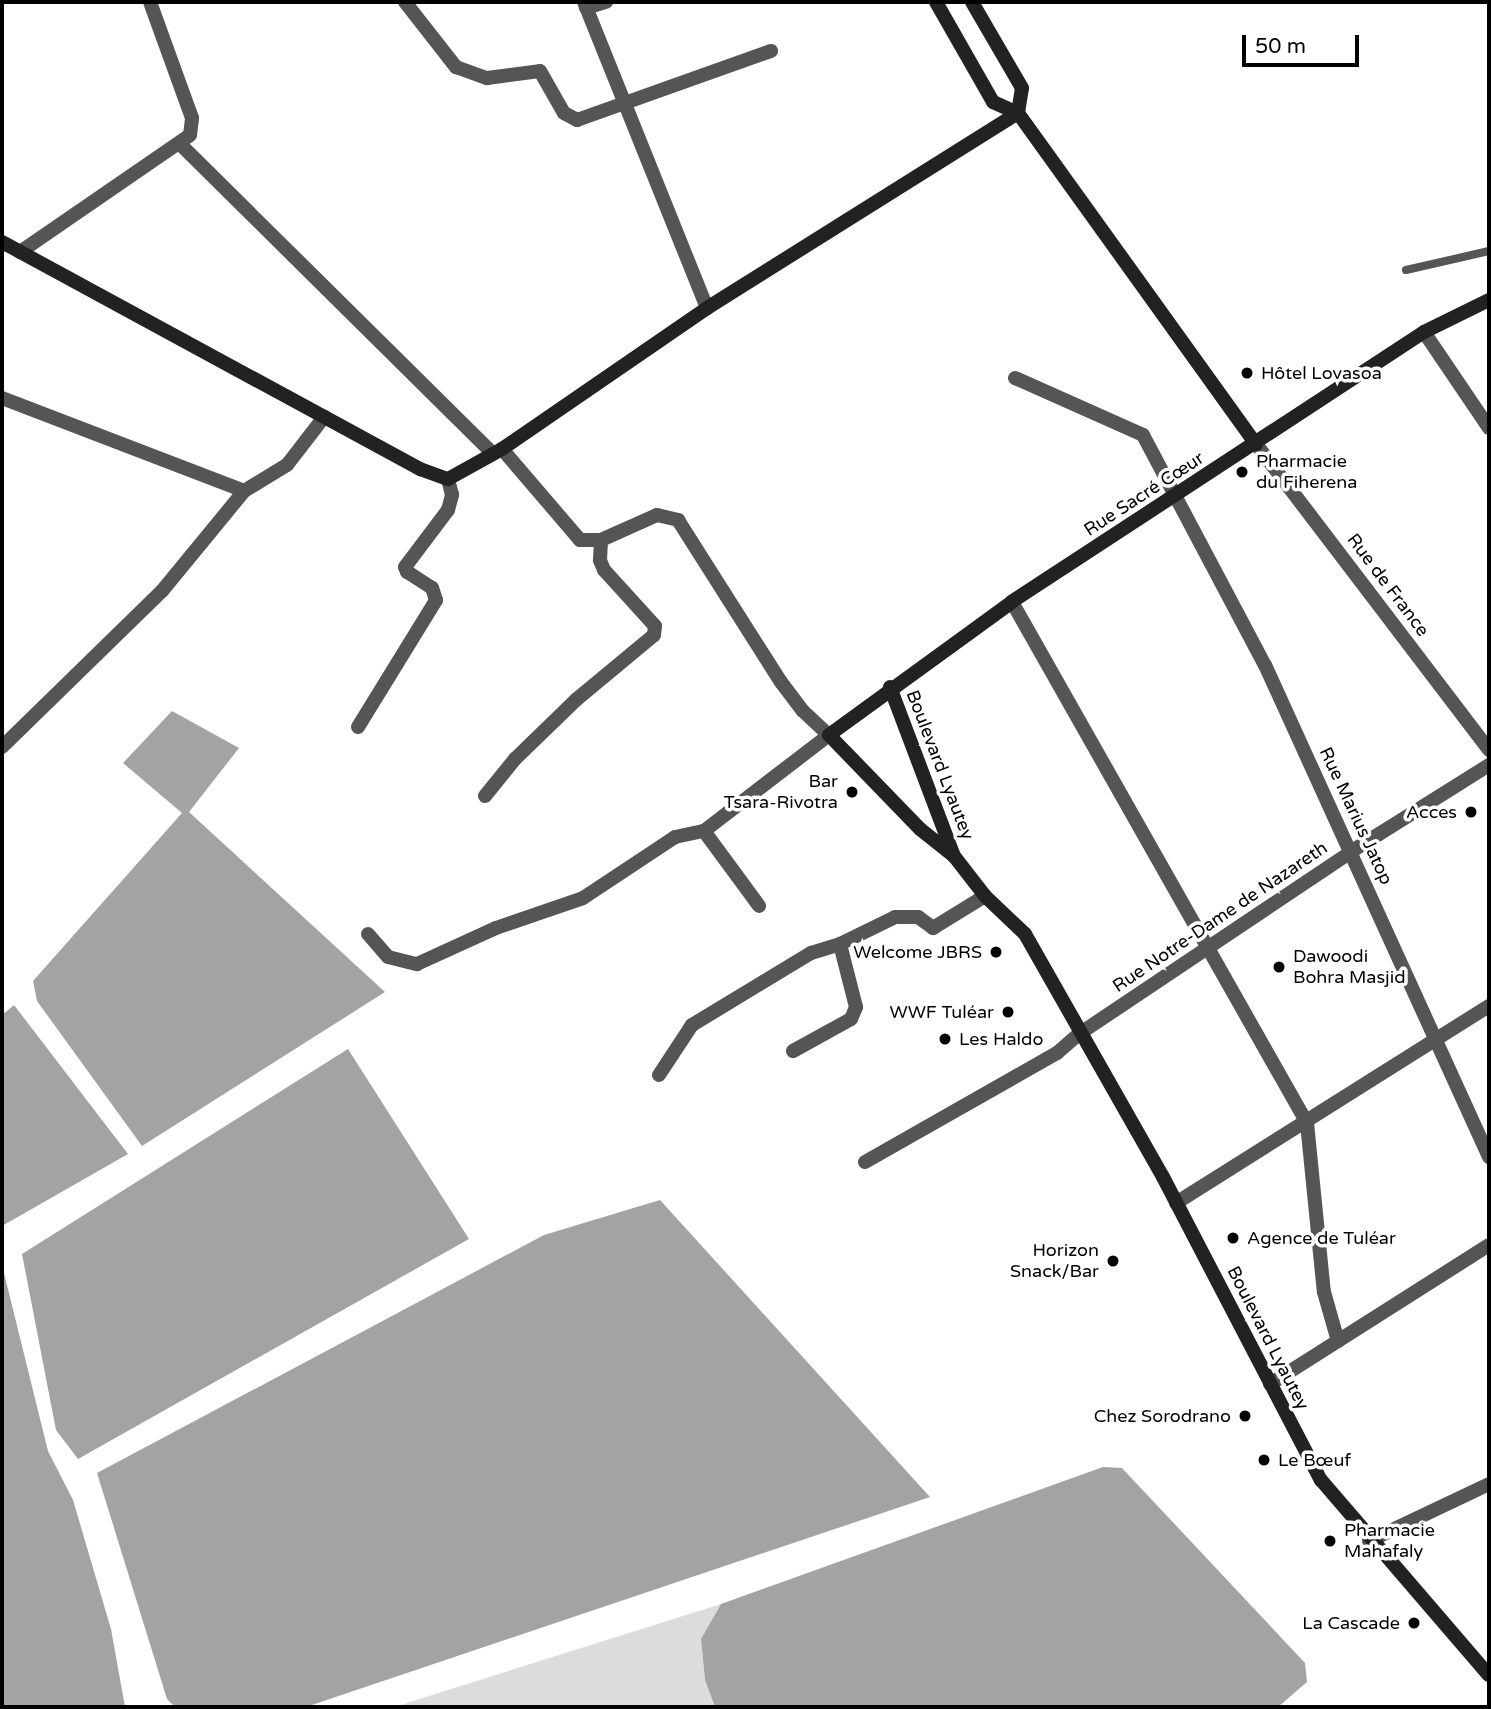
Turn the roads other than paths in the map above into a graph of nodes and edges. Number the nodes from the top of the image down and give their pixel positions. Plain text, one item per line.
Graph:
1 (150, 2) edge
2 (405, 2) edge
3 (606, 2) edge
4 (936, 2) edge
5 (972, 2) edge
6 (585, 5) edge
7 (771, 51) dead end
8 (626, 106) junction
9 (1018, 113) junction
10 (180, 144) junction
11 (2, 242) edge
12 (1489, 251) edge
13 (20, 252) junction
14 (1406, 270) dead end
15 (1489, 300) edge
16 (707, 308) junction
17 (1424, 332) junction
18 (1015, 378) dead end
19 (2, 398) edge
20 (324, 417) junction
21 (1489, 428) edge
22 (1256, 444) junction
23 (497, 451) junction
24 (448, 479) junction
25 (244, 491) junction
26 (1176, 496) junction
27 (601, 540) junction
28 (1012, 602) junction
29 (890, 687) junction
30 (358, 727) dead end
31 (829, 735) junction
32 (2, 747) edge
33 (1489, 750) edge
34 (1489, 765) edge
35 (485, 796) dead end
36 (705, 831) junction
37 (1353, 851) junction
38 (954, 856) junction
39 (985, 896) junction
40 (759, 906) dead end
41 (368, 934) dead end
42 (840, 944) junction
43 (1212, 948) junction
44 (1489, 1006) edge
45 (1079, 1034) junction
46 (1434, 1041) junction
47 (793, 1051) dead end
48 (659, 1075) dead end
49 (1307, 1123) junction
50 (1489, 1157) edge
51 (865, 1162) dead end
52 (1176, 1203) junction
53 (1489, 1245) edge
54 (1338, 1341) junction
55 (1270, 1384) junction
56 (1489, 1484) edge
57 (1370, 1541) junction
58 (1489, 1675) edge

1 - 10 street
2 - 8 street
3 - 6 street
4 - 9 street
5 - 9 street
6 - 8 street
7 - 8 street
8 - 16 street
9 - 16 street
9 - 22 street
10 - 13 street
10 - 23 street
11 - 13 street
12 - 14 lane
13 - 20 street
15 - 17 street, Rue Sacré Cœur
16 - 23 street
17 - 21 street
17 - 22 street, Rue Sacré Cœur
18 - 26 street, Rue Marius Jatop
19 - 25 street
20 - 24 street
20 - 25 street
22 - 26 street, Rue Sacré Cœur
22 - 33 street, Rue de France
23 - 24 street
23 - 27 street
24 - 30 street
25 - 32 street
26 - 28 street, Rue Sacré Cœur
26 - 37 street, Rue Marius Jatop
27 - 31 street
27 - 35 street
28 - 29 street, Rue Sacré Cœur
28 - 43 street
29 - 31 street, Rue Sacré Cœur
29 - 38 street, Boulevard Lyautey
31 - 36 street
31 - 38 street, Boulevard Lyautey
34 - 37 street, Rue Notre-Dame de Nazareth
36 - 40 street
36 - 41 street
37 - 43 street, Rue Notre-Dame de Nazareth
37 - 46 street, Rue Marius Jatop
38 - 39 street, Boulevard Lyautey
39 - 42 street
39 - 45 street, Boulevard Lyautey
42 - 47 street
42 - 48 street
43 - 45 street, Rue Notre-Dame de Nazareth
43 - 49 street
44 - 46 street
45 - 51 street, Rue Notre-Dame de Nazareth
45 - 52 street, Boulevard Lyautey
46 - 49 street
46 - 50 street, Rue Marius Jatop
49 - 52 street
49 - 54 street
52 - 55 street, Boulevard Lyautey
53 - 54 street
54 - 55 street
55 - 57 street, Boulevard Lyautey
56 - 57 street
57 - 58 street, Boulevard Lyautey

